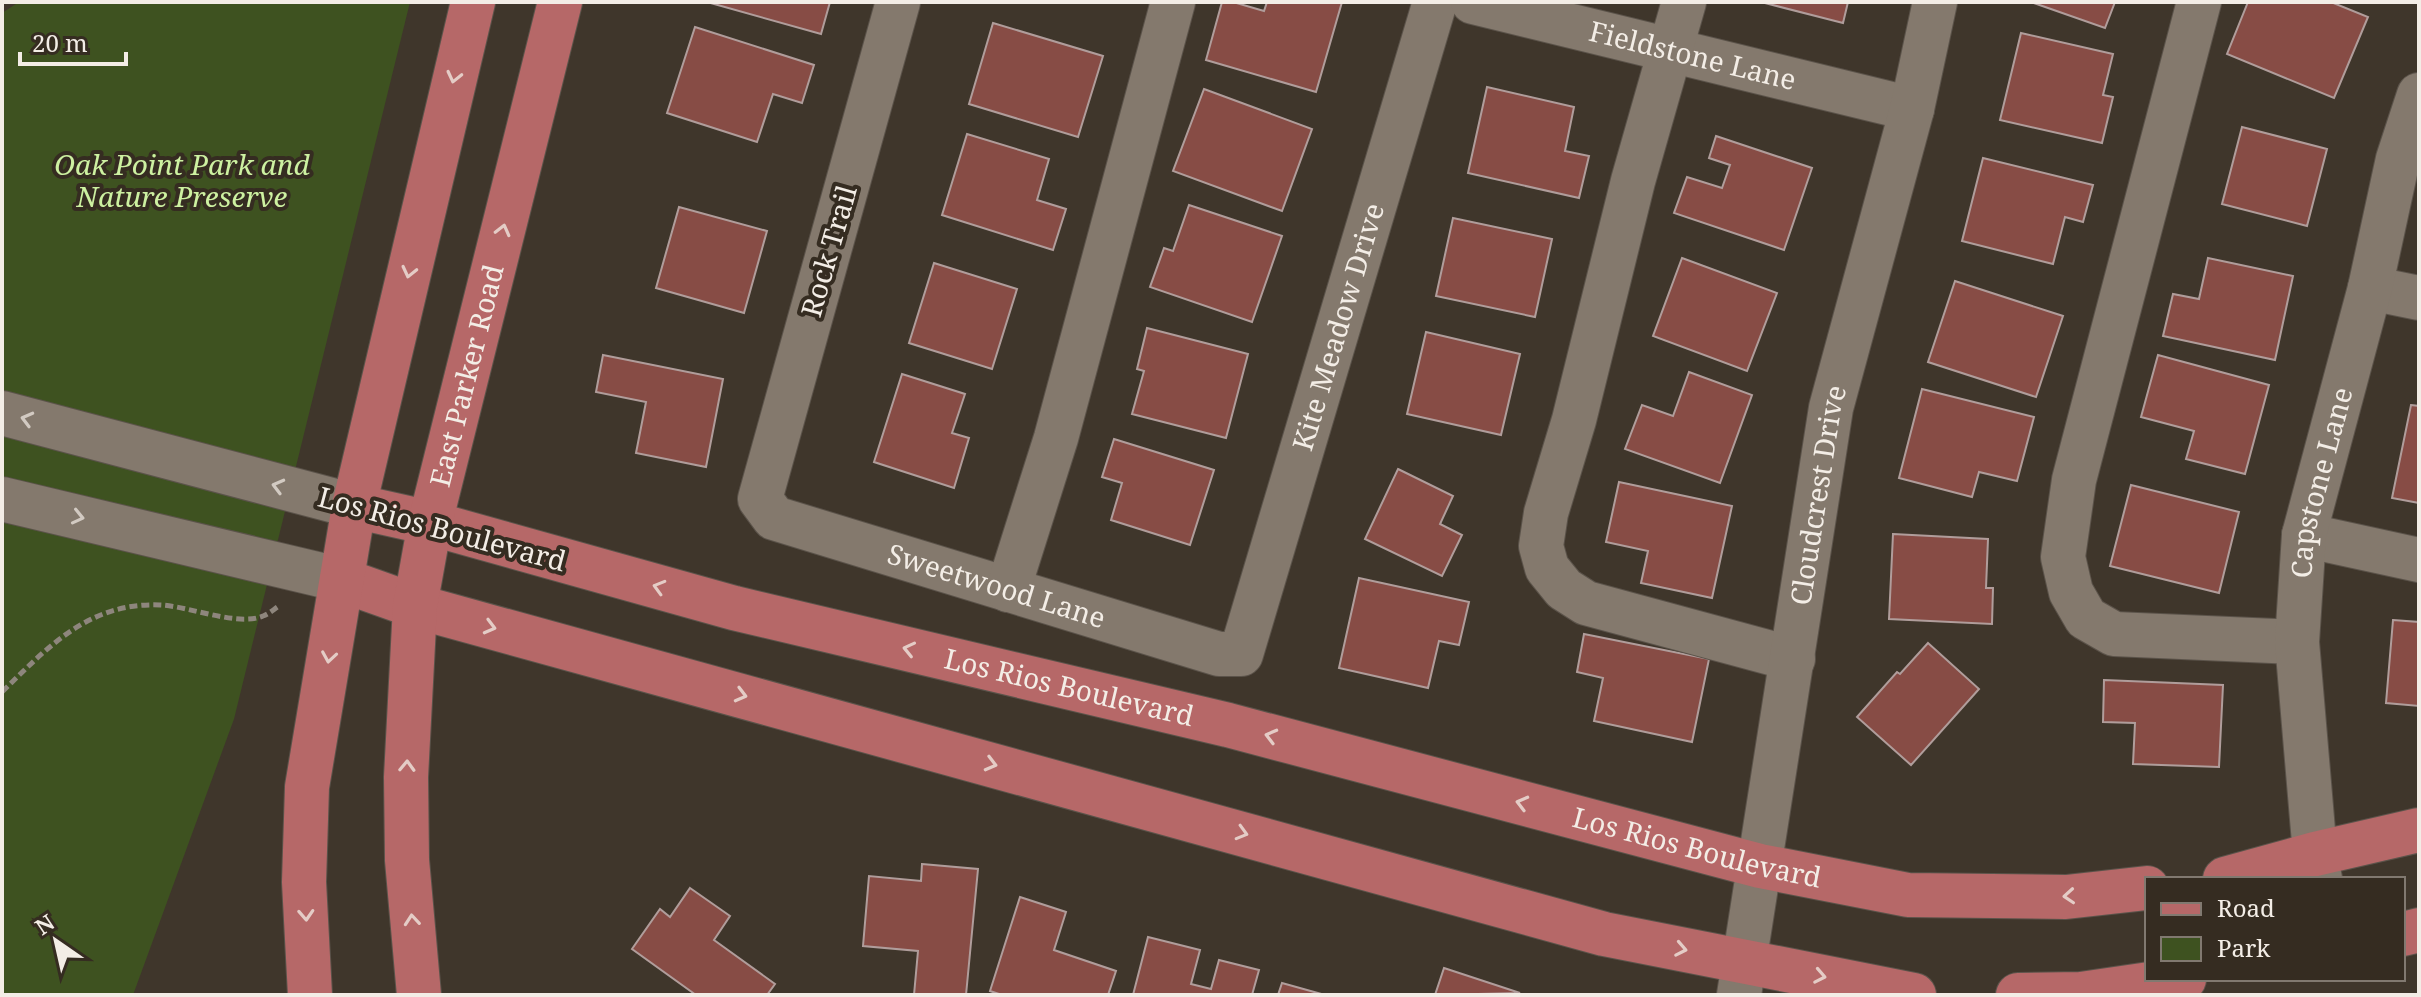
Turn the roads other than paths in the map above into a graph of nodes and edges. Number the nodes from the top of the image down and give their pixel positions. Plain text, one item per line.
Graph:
1 (473, 2) edge
2 (560, 2) edge
3 (898, 2) edge
4 (1173, 2) edge
5 (1435, 2) edge
6 (1473, 2) edge
7 (1684, 2) edge
8 (1935, 2) edge
9 (2199, 2) edge
10 (1671, 49) junction
11 (2419, 95) edge
12 (1912, 109) junction
13 (2370, 288) junction
14 (2419, 298) edge
15 (2, 413) edge
16 (2, 499) edge
17 (760, 499) joint
18 (354, 506) junction
19 (430, 523) junction
20 (2304, 535) junction
21 (2419, 560) edge
22 (342, 580) junction
23 (1008, 590) junction
24 (415, 606) junction
25 (2297, 642) junction
26 (1241, 654) joint
27 (1793, 659) junction
28 (2419, 830) edge
29 (1760, 866) junction
30 (2317, 866) edge
31 (2239, 877) edge
32 (2145, 888) edge
33 (1741, 978) edge
34 (2170, 981) edge
35 (310, 995) edge
36 (419, 995) edge
37 (1914, 995) edge
38 (2018, 995) edge

1 -> 18 main road
19 -> 2 main road, East Parker Road
3 - 17 street, Rock Trail
4 - 23 street
5 - 26 street, Kite Meadow Drive
6 - 10 street, Fieldstone Lane
7 - 10 street
8 - 12 street, Cloudcrest Drive
9 - 25 street
10 - 12 street, Fieldstone Lane
10 - 27 street
11 - 13 street, Capstone Lane
12 - 27 street, Cloudcrest Drive
13 - 14 street
13 - 20 street, Capstone Lane
18 -> 15 street, Los Rios Boulevard
16 -> 22 street
17 - 23 street, Sweetwood Lane
18 - 19 main road, Los Rios Boulevard
18 - 22 main road
19 - 24 main road, East Parker Road
29 -> 19 main road, Los Rios Boulevard
20 - 21 street
20 - 25 street, Capstone Lane
22 - 24 main road
22 -> 35 main road
23 - 26 street, Sweetwood Lane
24 -> 33 main road
36 -> 24 main road, East Parker Road
25 - 30 street, Capstone Lane
27 - 29 street, Cloudcrest Drive
28 - 30 main road
32 -> 29 main road, Los Rios Boulevard
29 - 33 street, Cloudcrest Drive
30 - 31 main road
33 -> 37 main road
34 - 38 main road

